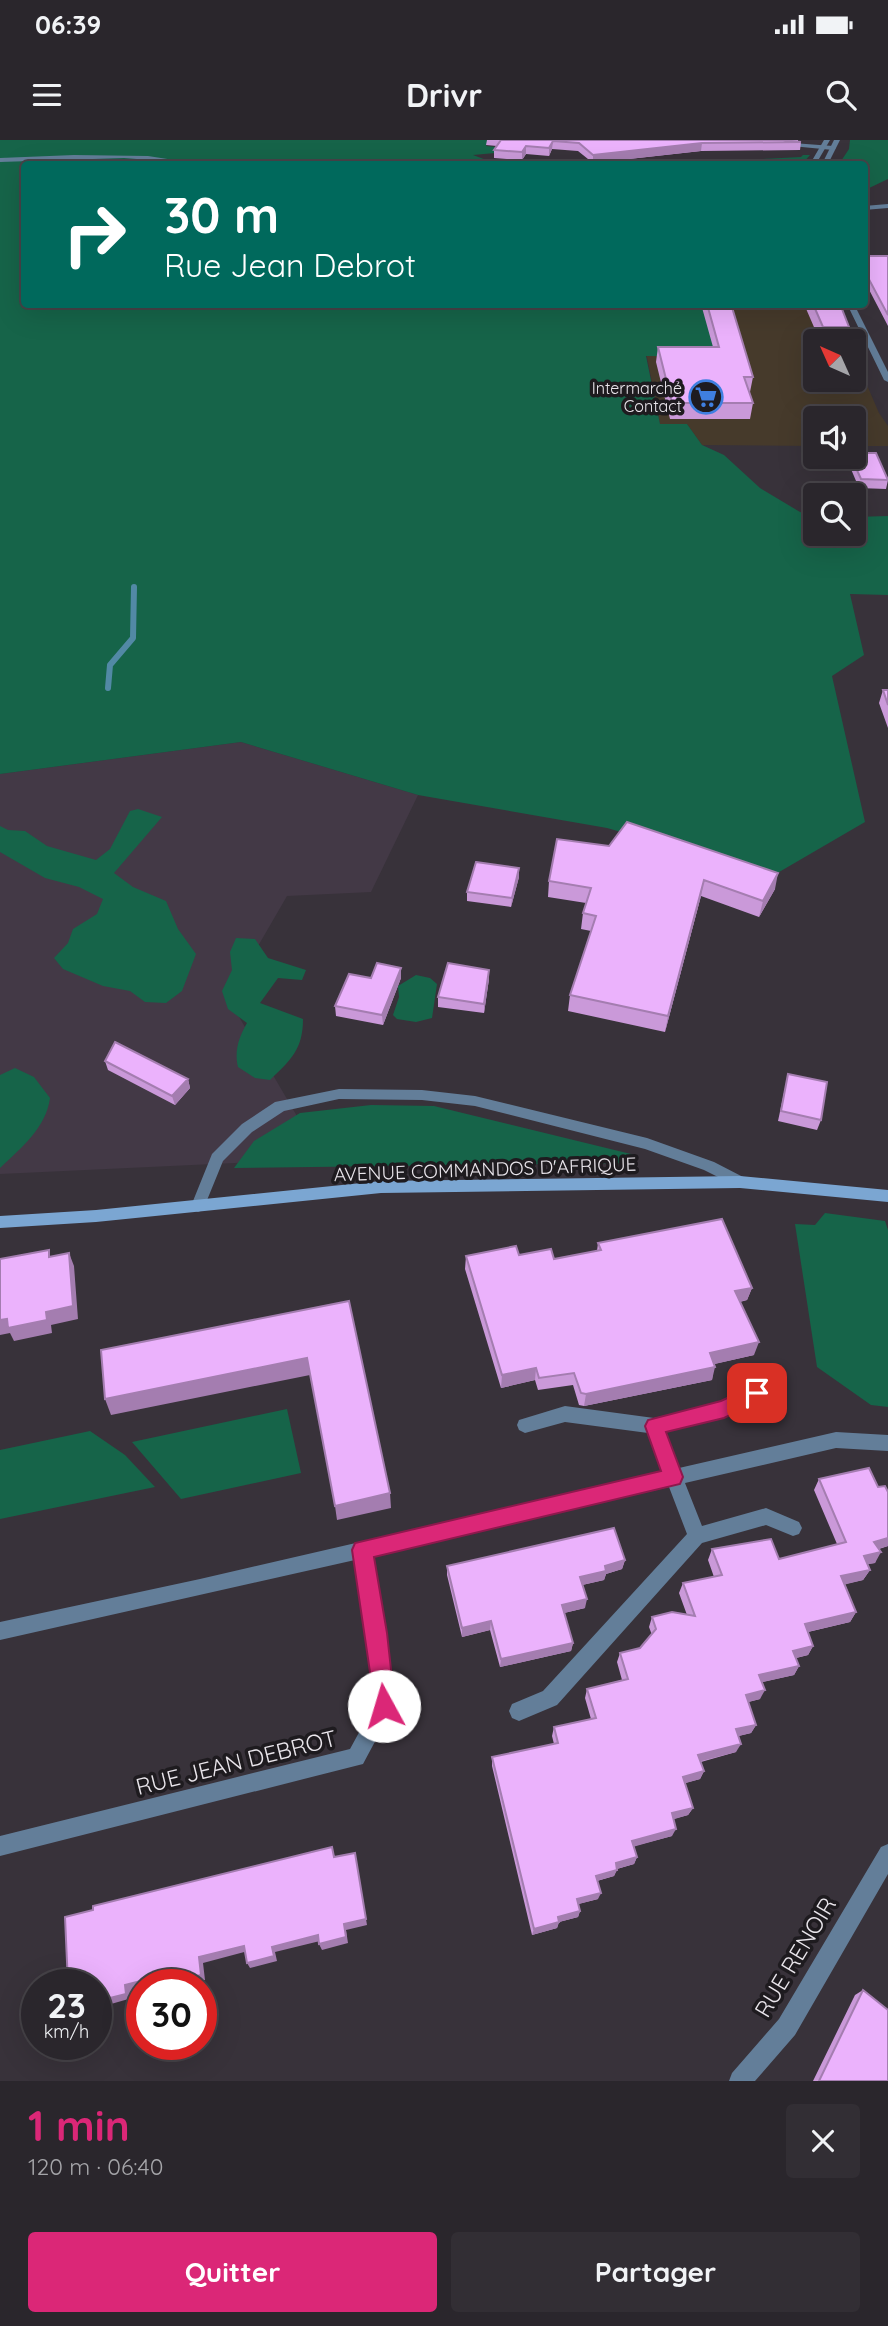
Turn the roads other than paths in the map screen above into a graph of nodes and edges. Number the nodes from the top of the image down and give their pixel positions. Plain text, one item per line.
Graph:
1 (837, 140) edge
2 (772, 143) edge
3 (825, 143) edge
4 (834, 148) junction
5 (0, 160) edge
6 (179, 161) edge
7 (815, 161) edge
8 (827, 161) edge
9 (888, 206) edge
10 (868, 208) edge
11 (852, 308) edge
12 (888, 380) edge
13 (740, 1182) junction
14 (888, 1196) edge
15 (198, 1206) junction
16 (0, 1222) edge
17 (757, 1393) dead end
18 (525, 1425) dead end
19 (654, 1426) junction
20 (888, 1443) edge
21 (673, 1477) junction
22 (793, 1528) dead end
23 (697, 1536) junction
24 (362, 1550) junction
25 (0, 1631) edge
26 (519, 1711) dead end
27 (0, 1846) edge
28 (888, 1854) edge
29 (740, 2081) edge

1 - 4 street
2 - 3 street
3 - 4 street
3 - 7 street
4 - 8 street
5 - 6 street
9 - 10 street
11 - 12 street
13 - 14 main road, AVENUE COMMANDOS D'AFRIQUE
13 - 15 main road, AVENUE COMMANDOS D'AFRIQUE
13 - 15 street
15 - 16 main road, AVENUE COMMANDOS D'AFRIQUE
17 - 19 street
18 - 19 street
19 - 21 street
20 - 21 street
21 - 23 street
21 - 24 street
22 - 23 street
23 - 26 street
24 - 25 street
24 - 27 street, RUE JEAN DEBROT
28 - 29 street, RUE RENOIR

